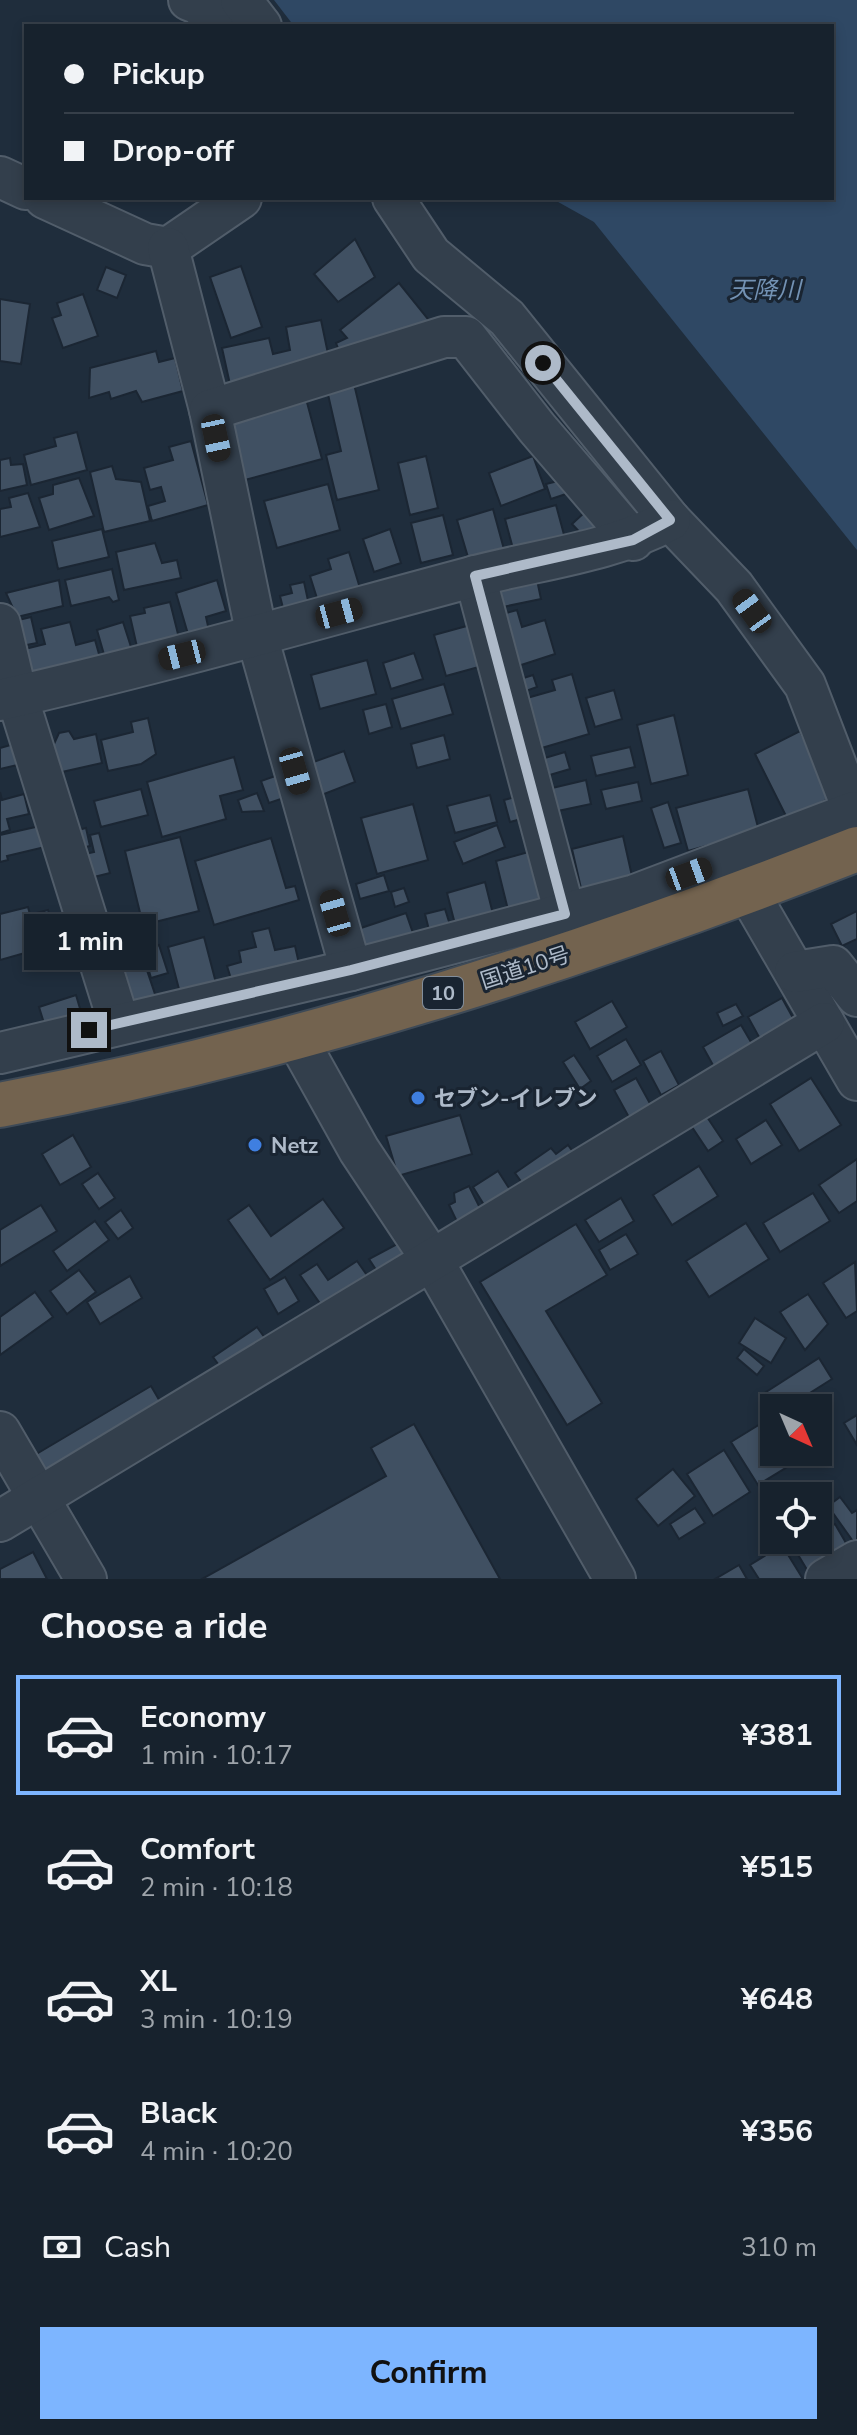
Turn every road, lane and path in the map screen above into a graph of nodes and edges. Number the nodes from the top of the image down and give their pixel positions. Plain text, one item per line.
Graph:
1 (189, 0) edge
2 (241, 0) edge
3 (218, 24) edge
4 (259, 24) edge
5 (0, 177) edge
6 (24, 188) edge
7 (49, 200) edge
8 (238, 200) edge
9 (394, 200) edge
10 (168, 248) junction
11 (210, 410) junction
12 (670, 520) junction
13 (633, 540) junction
14 (475, 576) junction
15 (0, 624) edge
16 (257, 636) junction
17 (8, 698) edge
18 (856, 827) edge
19 (748, 892) junction
20 (565, 914) junction
21 (351, 970) junction
22 (795, 972) junction
23 (857, 996) edge
24 (119, 1023) junction
25 (824, 1023) junction
26 (297, 1039) junction
27 (857, 1080) edge
28 (7, 1083) edge
29 (432, 1260) junction
30 (0, 1432) edge
31 (39, 1498) junction
32 (0, 1521) edge
33 (857, 1561) edge
34 (86, 1579) edge
35 (615, 1579) edge
36 (826, 1579) edge

1 - 3 street
2 - 4 street
5 - 6 street
7 - 10 street
8 - 10 street
9 - 12 street
10 - 11 street
11 - 13 street
11 - 16 street
12 - 13 street
12 - 18 street
13 - 14 street
14 - 16 street
14 - 20 street
15 - 17 street
16 - 17 street
16 - 21 street
17 - 24 street
18 - 19 highway, 国道10号 / 10
18 - 20 street
19 - 22 street
19 - 26 highway, 国道10号 / 10
20 - 21 street
21 - 24 street
22 - 23 street
22 - 25 street
24 - 28 street
25 - 27 street
25 - 29 street
26 - 28 highway, 国道10号 / 10
26 - 29 street
29 - 31 street
29 - 35 street
30 - 31 street
31 - 32 street
31 - 34 street
33 - 36 street

